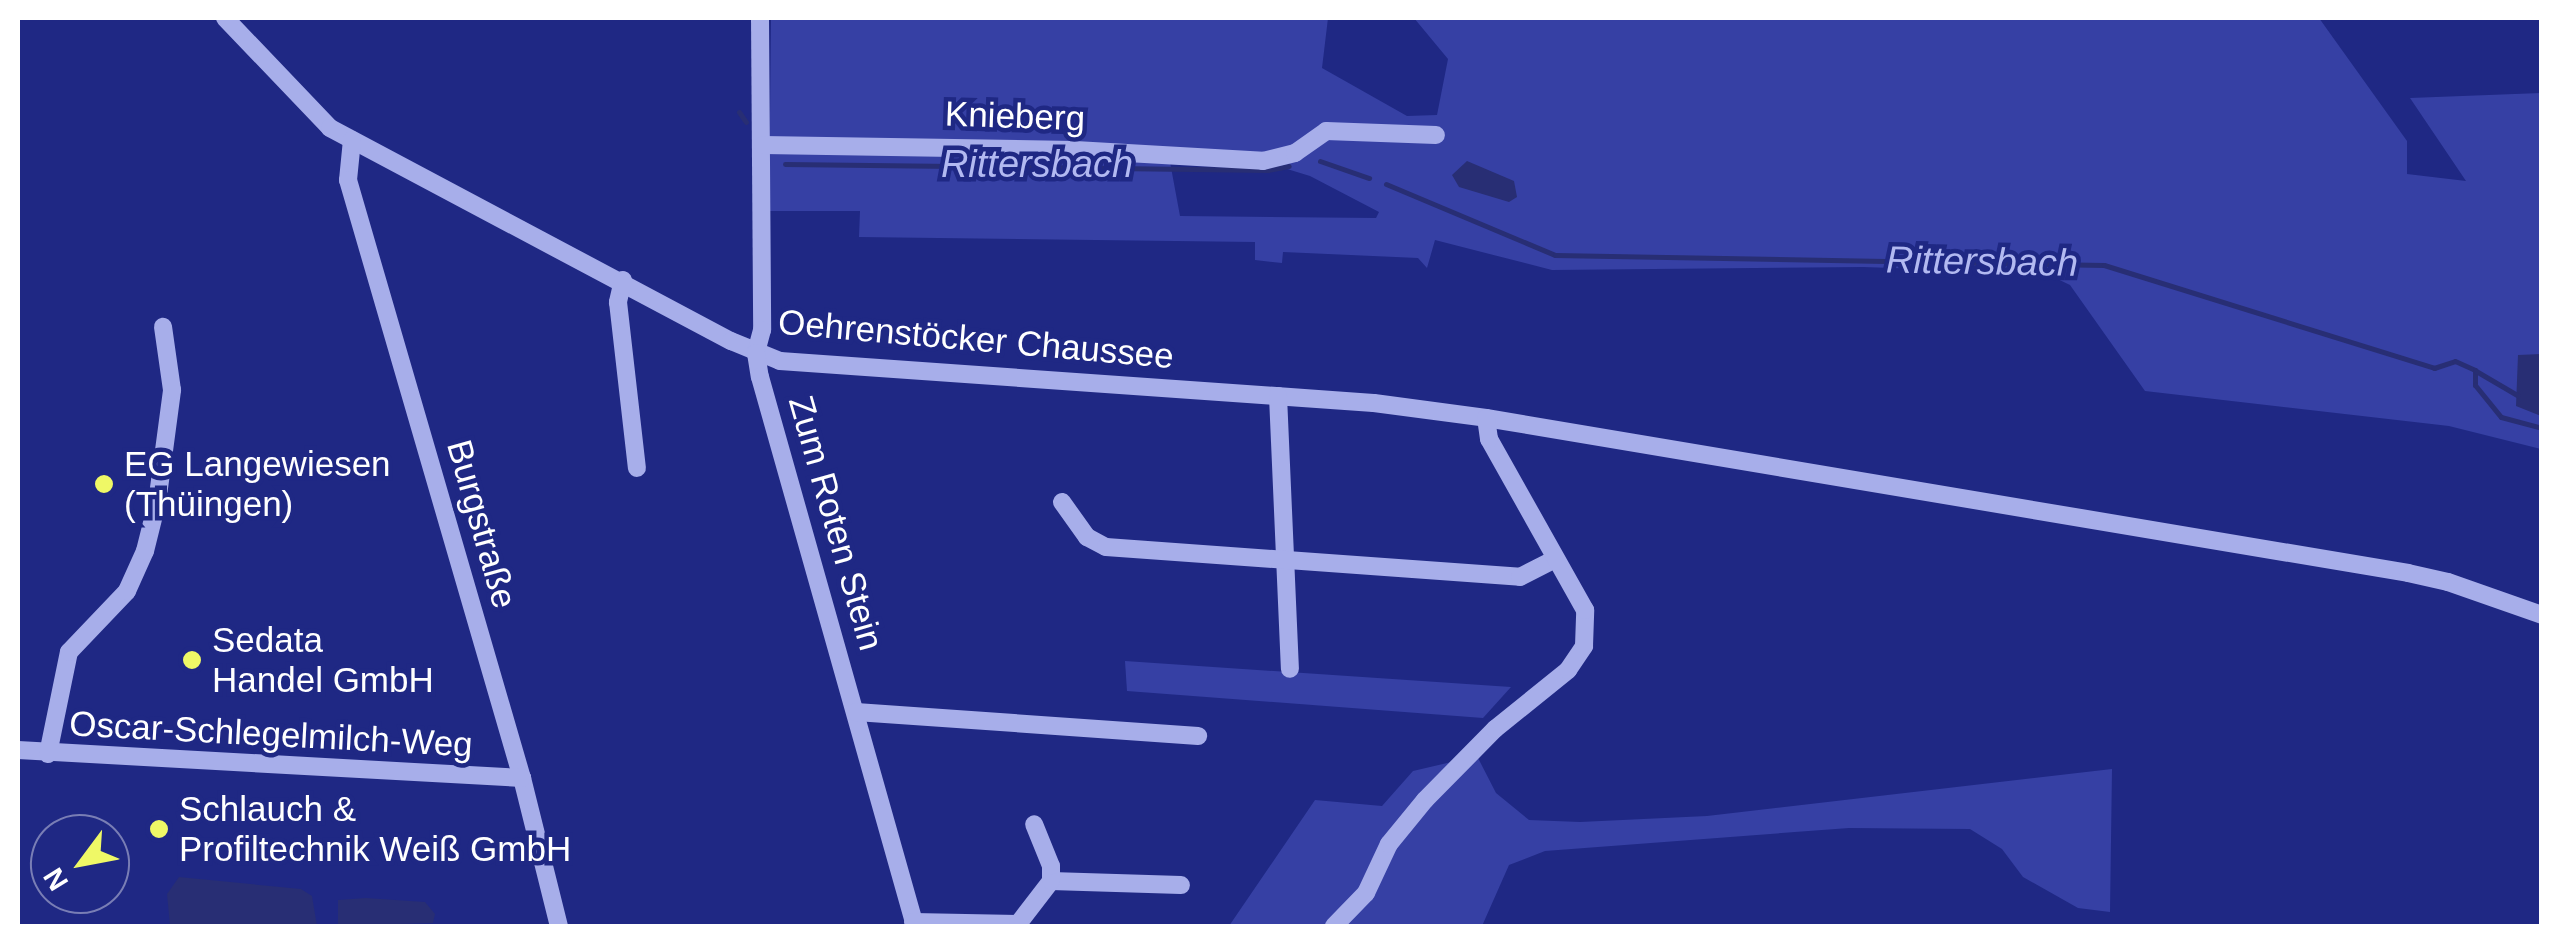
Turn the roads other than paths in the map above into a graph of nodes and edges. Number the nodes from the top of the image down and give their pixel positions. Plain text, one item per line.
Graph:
1 (225, 18) edge
2 (760, 18) edge
3 (1436, 135) dead end
4 (352, 140) junction
5 (763, 145) junction
6 (623, 280) junction
7 (163, 327) dead end
8 (756, 352) junction
9 (1278, 396) junction
10 (1486, 418) junction
11 (637, 468) dead end
12 (1062, 502) dead end
13 (1284, 559) junction
14 (1555, 559) junction
15 (2542, 616) edge
16 (1290, 669) dead end
17 (856, 712) junction
18 (1198, 736) dead end
19 (18, 750) edge
20 (48, 754) junction
21 (522, 778) junction
22 (1034, 824) dead end
23 (1051, 881) junction
24 (1180, 885) dead end
25 (914, 924) edge
26 (559, 926) edge
27 (1334, 926) edge

1 - 4 street, Oehrenstöcker Chaussee
2 - 5 street
3 - 5 street, Knieberg
4 - 6 street, Oehrenstöcker Chaussee
4 - 21 street, Burgstraße
5 - 8 street
6 - 8 street, Oehrenstöcker Chaussee
6 - 11 street
7 - 20 street
8 - 9 street, Oehrenstöcker Chaussee
8 - 17 street, Zum Roten Stein
9 - 10 street, Oehrenstöcker Chaussee
9 - 13 street
10 - 14 street
10 - 15 street, Oehrenstöcker Chaussee
12 - 13 street
13 - 14 street
13 - 16 street
14 - 27 street
17 - 18 street
17 - 25 street, Zum Roten Stein
19 - 20 street, Oscar-Schlegelmilch-Weg
20 - 21 street, Oscar-Schlegelmilch-Weg
21 - 26 street, Burgstraße
22 - 23 street
23 - 24 street
23 - 25 street

